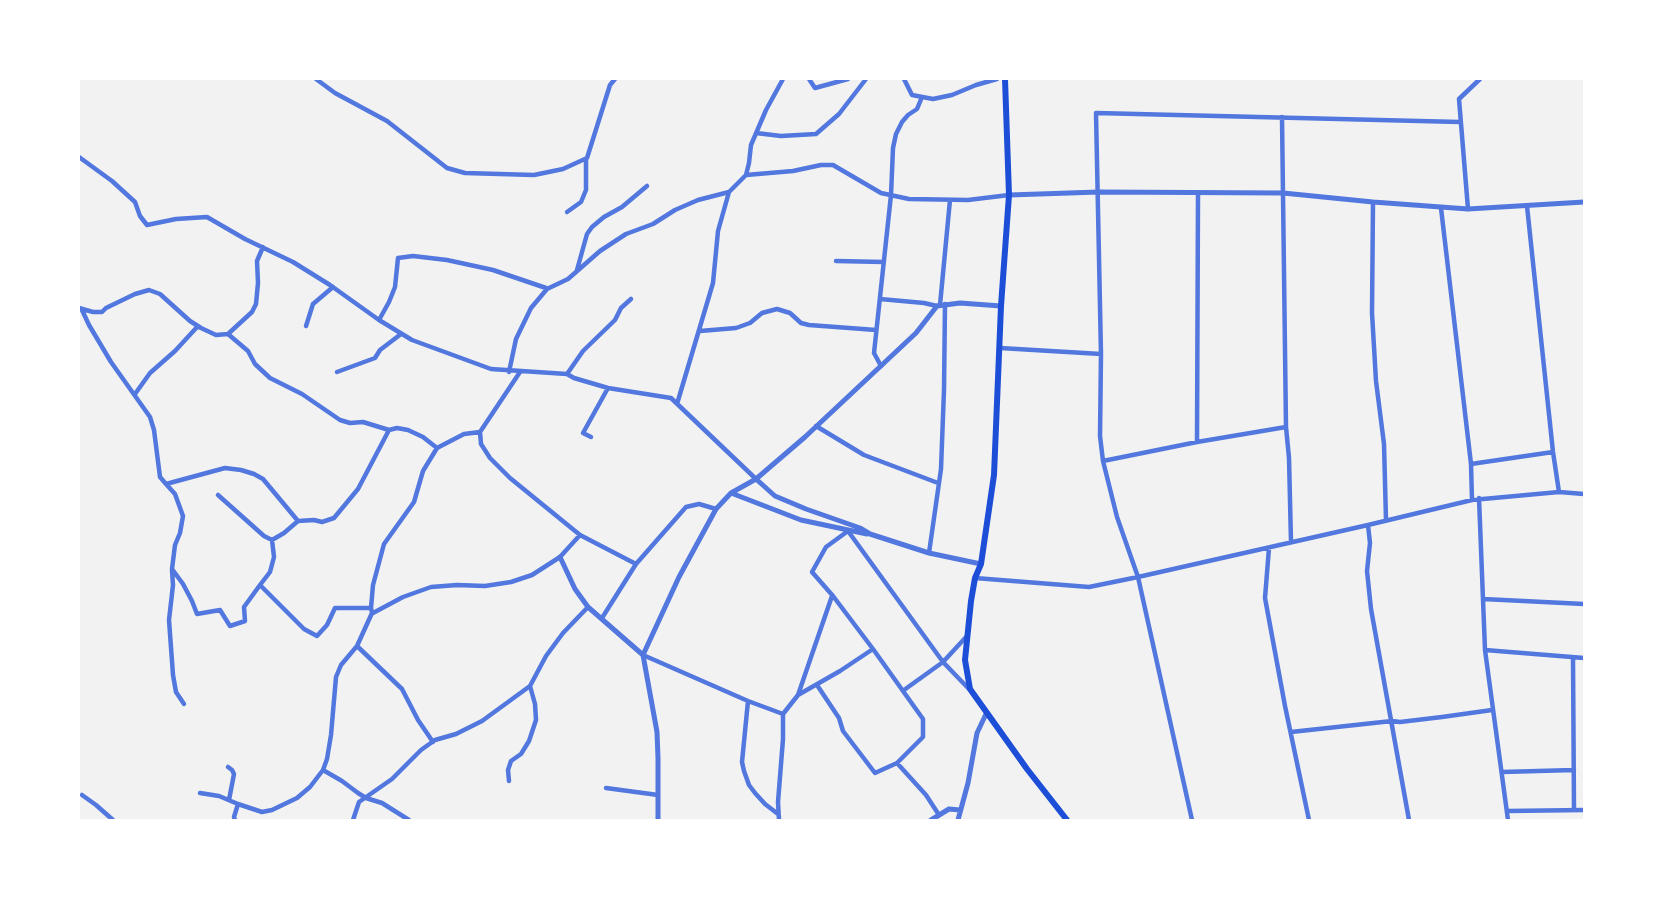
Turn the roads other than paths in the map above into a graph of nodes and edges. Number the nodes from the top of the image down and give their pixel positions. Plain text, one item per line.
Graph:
1 (316, 79) edge
2 (783, 79) edge
3 (809, 79) edge
4 (848, 79) edge
5 (866, 79) edge
6 (904, 79) edge
7 (997, 79) edge
8 (1005, 79) edge
9 (1480, 79) edge
10 (614, 80) edge
11 (922, 97) junction
12 (1282, 117) junction
13 (1460, 121) junction
14 (755, 134) junction
15 (79, 157) edge
16 (587, 158) junction
17 (746, 176) junction
18 (647, 186) dead end
19 (729, 192) junction
20 (1099, 192) junction
21 (1283, 192) junction
22 (1198, 193) junction
23 (891, 195) junction
24 (1009, 195) junction
25 (950, 200) junction
26 (1373, 202) junction
27 (1584, 202) edge
28 (1527, 206) junction
29 (1441, 208) junction
30 (1468, 209) junction
31 (567, 212) dead end
32 (263, 247) junction
33 (836, 261) dead end
34 (884, 262) junction
35 (577, 271) junction
36 (333, 287) junction
37 (547, 289) junction
38 (631, 299) dead end
39 (880, 299) junction
40 (941, 305) junction
41 (1001, 306) junction
42 (80, 309) edge
43 (379, 320) junction
44 (198, 326) junction
45 (306, 326) dead end
46 (876, 330) junction
47 (700, 331) junction
48 (228, 334) junction
49 (401, 334) junction
50 (1000, 348) junction
51 (1101, 354) junction
52 (881, 366) junction
53 (337, 372) dead end
54 (509, 372) junction
55 (520, 372) junction
56 (567, 374) junction
57 (608, 388) junction
58 (135, 394) junction
59 (677, 404) junction
60 (816, 426) junction
61 (1286, 427) junction
62 (389, 430) junction
63 (480, 432) junction
64 (592, 437) dead end
65 (1196, 442) junction
66 (437, 448) junction
67 (1553, 452) junction
68 (1103, 461) junction
69 (1471, 464) junction
70 (756, 479) junction
71 (939, 483) junction
72 (166, 484) junction
73 (1559, 492) junction
74 (732, 493) junction
75 (218, 495) dead end
76 (1584, 495) edge
77 (1479, 498) junction
78 (1472, 500) junction
79 (716, 509) junction
80 (1385, 520) junction
81 (298, 521) junction
82 (842, 522) junction
83 (1368, 525) junction
84 (848, 531) junction
85 (870, 534) junction
86 (580, 535) junction
87 (272, 540) junction
88 (1291, 542) junction
89 (1269, 548) junction
90 (929, 553) junction
91 (560, 556) junction
92 (636, 564) junction
93 (981, 564) junction
94 (172, 569) junction
95 (975, 578) junction
96 (1138, 578) junction
97 (260, 584) junction
98 (833, 596) junction
99 (1483, 599) junction
100 (1584, 604) edge
101 (588, 607) junction
102 (372, 611) junction
103 (602, 618) junction
104 (968, 636) junction
105 (357, 646) junction
106 (873, 649) junction
107 (1485, 650) junction
108 (643, 655) junction
109 (1573, 658) junction
110 (1584, 658) edge
111 (943, 662) junction
112 (817, 685) junction
113 (530, 686) junction
114 (970, 689) junction
115 (904, 690) junction
116 (797, 695) junction
117 (748, 701) junction
118 (184, 704) dead end
119 (1492, 710) junction
120 (782, 714) junction
121 (986, 714) junction
122 (1392, 721) junction
123 (1291, 732) junction
124 (433, 742) junction
125 (897, 763) junction
126 (228, 766) dead end
127 (323, 770) junction
128 (1574, 770) junction
129 (1502, 772) junction
130 (509, 781) dead end
131 (606, 788) dead end
132 (200, 793) dead end
133 (82, 795) dead end
134 (658, 795) junction
135 (366, 798) junction
136 (229, 800) junction
137 (238, 804) junction
138 (960, 810) junction
139 (1574, 810) junction
140 (1584, 810) edge
141 (1507, 811) junction
142 (779, 814) junction
143 (939, 815) junction
144 (113, 820) edge
145 (235, 820) edge
146 (353, 820) edge
147 (409, 820) edge
148 (658, 820) edge
149 (779, 820) edge
150 (931, 820) edge
151 (958, 820) edge
152 (1067, 820) edge
153 (1192, 820) edge
154 (1309, 820) edge
155 (1409, 820) edge
156 (1508, 820) edge

1 - 16 street
2 - 14 street
3 - 4 street
5 - 14 street
6 - 11 street
7 - 11 street
8 - 24 main road
9 - 13 street
10 - 16 street
11 - 23 street
12 - 13 street
12 - 20 street
12 - 21 street
13 - 30 street
14 - 17 street
15 - 32 street
16 - 31 street
17 - 19 street
17 - 23 street
18 - 35 street
19 - 35 street
19 - 47 street
20 - 22 street
20 - 24 street
20 - 51 street
21 - 22 street
21 - 26 street
21 - 61 street
22 - 65 street
23 - 25 street
23 - 34 street
24 - 25 street
24 - 41 main road
25 - 40 street
26 - 29 street
26 - 80 street
27 - 28 street
28 - 30 street
28 - 67 street
29 - 30 street
29 - 69 street
32 - 36 street
32 - 48 street
33 - 34 street
34 - 39 street
35 - 37 street
36 - 43 street
36 - 45 street
37 - 43 street
37 - 54 street
38 - 56 street
39 - 40 street
39 - 46 street
40 - 41 street
40 - 52 street
40 - 71 street
41 - 50 main road
42 - 44 street
42 - 58 street
43 - 49 street
44 - 48 street
44 - 58 street
46 - 47 street
46 - 52 street
47 - 59 street
48 - 62 street
49 - 53 street
49 - 54 street
50 - 51 street
50 - 93 main road
51 - 68 street
52 - 60 street
54 - 55 street
55 - 56 street
55 - 63 street
56 - 57 street
57 - 59 street
57 - 64 street
58 - 72 street
59 - 70 street
60 - 70 street
60 - 71 street
61 - 65 street
61 - 88 street
62 - 66 street
62 - 81 street
63 - 66 street
63 - 86 street
65 - 68 street
66 - 102 street
67 - 69 street
67 - 73 street
68 - 96 street
69 - 78 street
70 - 74 street
70 - 82 street
71 - 90 street
72 - 81 street
72 - 94 street
73 - 76 street
73 - 77 street
74 - 79 street
74 - 84 street
75 - 87 street
77 - 78 street
77 - 99 street
78 - 80 street
79 - 92 street
79 - 108 street
80 - 83 street
81 - 87 street
82 - 84 street
82 - 85 street
83 - 88 street
83 - 122 street
84 - 85 street
84 - 98 street
84 - 111 street
85 - 90 street
86 - 91 street
86 - 92 street
87 - 97 street
88 - 89 street
89 - 96 street
89 - 123 street
90 - 93 street
91 - 101 street
91 - 102 street
92 - 103 street
93 - 95 main road
94 - 97 street
94 - 118 street
95 - 96 street
95 - 104 main road
96 - 153 street
97 - 102 street
98 - 106 street
98 - 116 street
99 - 100 street
99 - 107 street
101 - 103 street
101 - 113 street
102 - 105 street
103 - 108 street
104 - 111 street
104 - 114 main road
105 - 124 street
105 - 127 street
106 - 112 street
106 - 115 street
107 - 109 street
107 - 119 street
108 - 117 street
108 - 134 street
109 - 110 street
109 - 128 street
111 - 114 street
111 - 115 street
112 - 116 street
112 - 125 street
113 - 124 street
113 - 130 street
114 - 121 main road
115 - 125 street
116 - 120 street
117 - 120 street
117 - 142 street
119 - 122 street
119 - 129 street
120 - 142 street
121 - 138 street
121 - 152 main road
122 - 123 street
122 - 155 street
123 - 154 street
124 - 135 street
125 - 143 street
126 - 136 street
127 - 135 street
127 - 137 street
128 - 129 street
128 - 139 street
129 - 141 street
131 - 134 street
132 - 136 street
133 - 144 street
134 - 148 street
135 - 146 street
135 - 147 street
136 - 137 street
137 - 145 street
138 - 143 street
138 - 151 street
139 - 140 street
139 - 141 street
141 - 156 street
142 - 149 street
143 - 150 street

